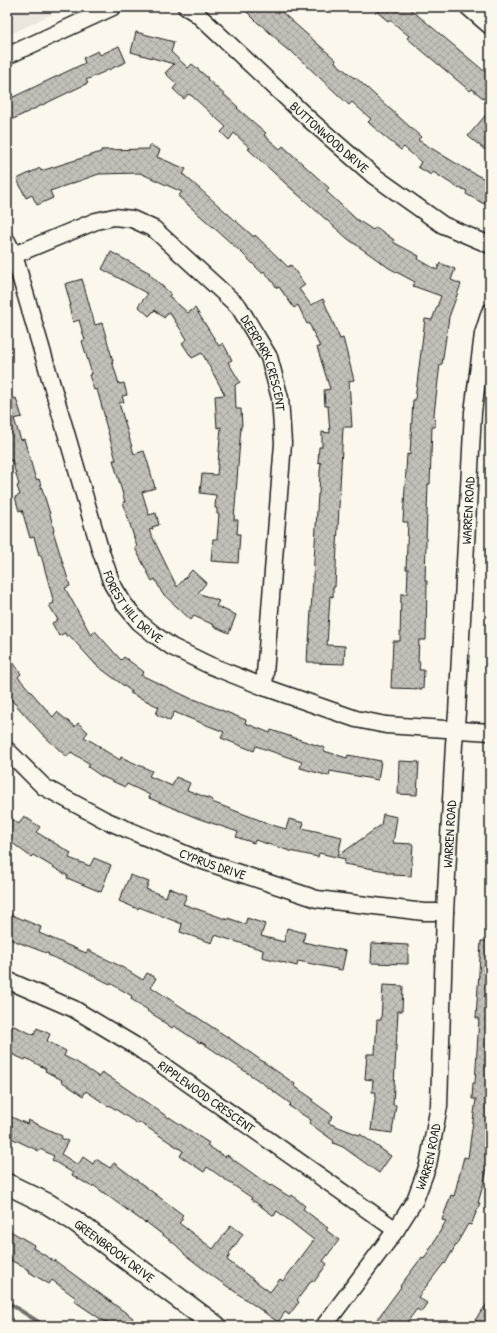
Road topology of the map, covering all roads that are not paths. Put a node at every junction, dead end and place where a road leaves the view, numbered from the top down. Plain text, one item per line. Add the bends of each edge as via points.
1 (114, 7) edge
2 (186, 7) edge
3 (468, 7) edge
4 (490, 26) edge
5 (7, 56) edge
6 (7, 241) edge
7 (490, 245) edge
8 (14, 255) junction
9 (490, 312) edge
10 (264, 687) junction
11 (455, 729) junction
12 (490, 732) edge
13 (7, 750) edge
14 (444, 912) junction
15 (7, 980) edge
16 (7, 1184) edge
17 (396, 1230) junction
18 (216, 1326) edge
19 (324, 1326) edge

1 - 5 street
2 - 7 street, BUTTONWOOD DRIVE via 196,13 374,176 443,225
3 - 4 street
6 - 8 street, FOREST HILL DRIVE
8 - 10 street, FOREST HILL DRIVE via 112,584 124,604 155,636 209,665
8 - 10 street, DEERPARK CRESCENT via 96,221 114,216 132,219 154,228 239,306 269,357 280,398 283,443
9 - 11 street, WARREN ROAD via 483,334 473,412
10 - 11 street, FOREST HILL DRIVE via 356,719 386,725
11 - 12 street, FOREST HILL DRIVE
11 - 14 street, WARREN ROAD
13 - 14 street, CYPRUS DRIVE via 44,787 105,820 197,859 317,900
14 - 17 street, WARREN ROAD via 439,1106 428,1165 414,1200
15 - 17 street, RIPPLEWOOD CRESCENT via 74,1009 134,1045
16 - 18 street, GREENBROOK DRIVE via 76,1221
17 - 19 street, WARREN ROAD

